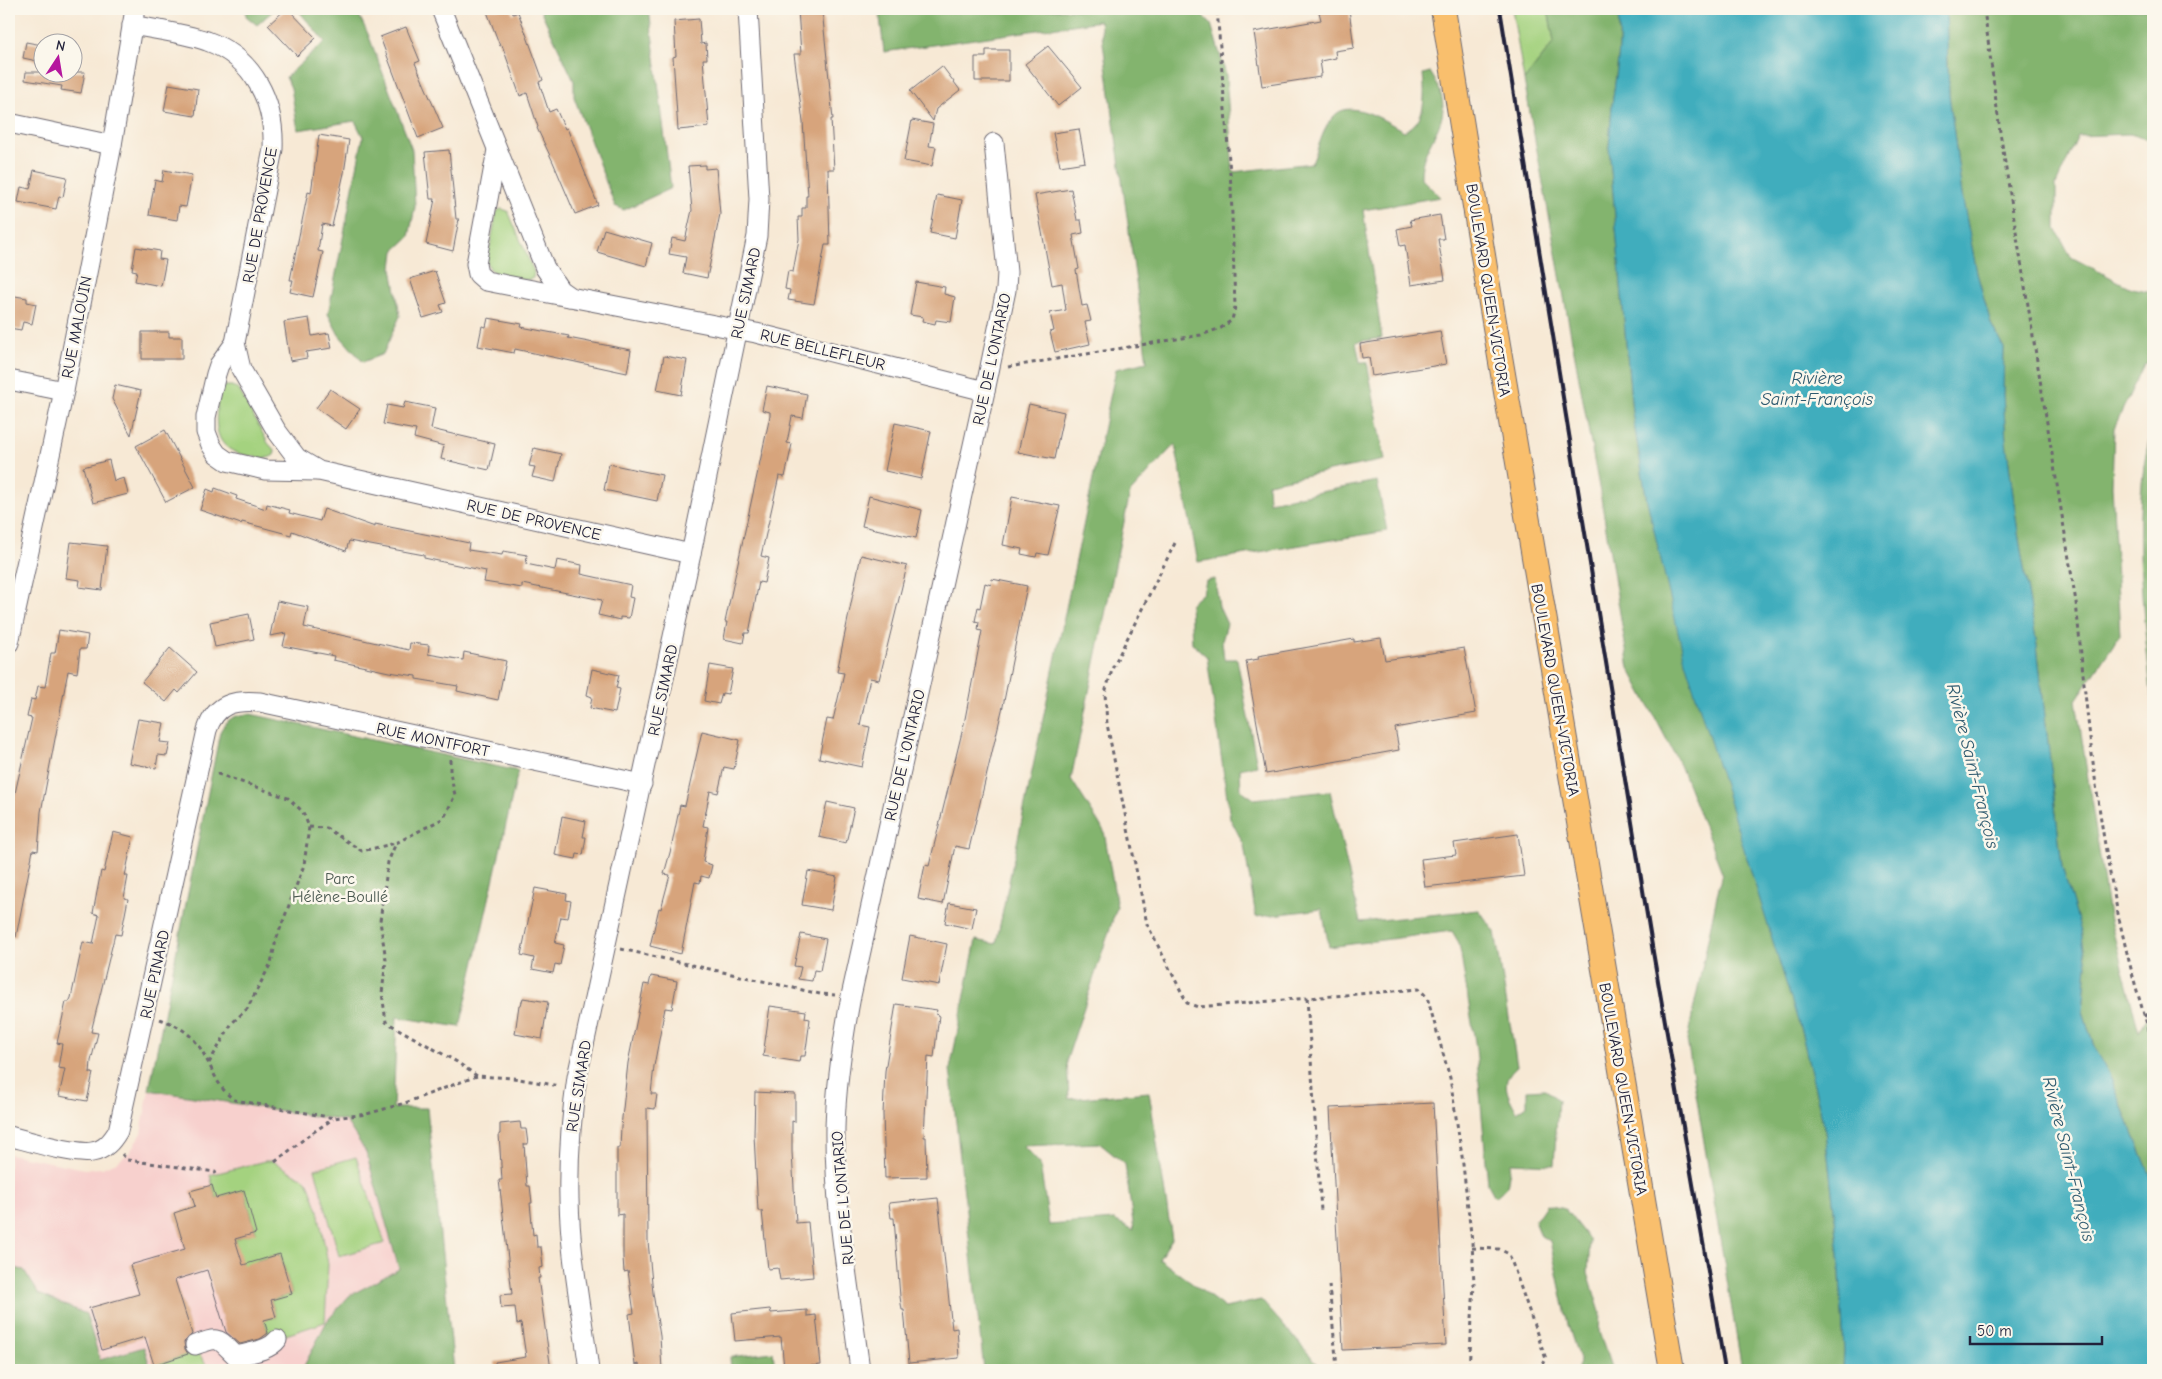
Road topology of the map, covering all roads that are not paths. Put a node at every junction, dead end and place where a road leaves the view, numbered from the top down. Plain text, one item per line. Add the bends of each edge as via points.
1 (441, 9) edge
2 (748, 9) edge
3 (1443, 9) edge
4 (133, 17) edge
5 (9, 122) edge
6 (994, 143) dead end
7 (112, 145) junction
8 (497, 150) junction
9 (570, 297) junction
10 (738, 329) junction
11 (235, 343) junction
12 (9, 380) edge
13 (64, 391) junction
14 (985, 391) junction
15 (319, 471) junction
16 (691, 554) junction
17 (9, 643) edge
18 (225, 706) joint
19 (642, 784) junction
20 (9, 1136) edge
21 (277, 1340) dead end
22 (196, 1345) dead end
23 (589, 1370) edge
24 (860, 1370) edge
25 (1672, 1370) edge

1 - 8 street
2 - 10 street, RUE SIMARD via 759,199 757,236
3 - 25 main road, BOULEVARD QUEEN-VICTORIA
4 - 7 street, RUE MALOUIN
4 - 11 street, RUE DE PROVENCE via 225,50 254,76 270,109 273,149
5 - 7 street
6 - 14 street, RUE DE L'ONTARIO via 1007,272
7 - 13 street, RUE MALOUIN
8 - 9 street via 545,268 560,290
8 - 9 street, RUE BELLEFLEUR via 476,264 478,274 486,281
9 - 10 street, RUE BELLEFLEUR
10 - 14 street, RUE BELLEFLEUR
10 - 16 street, RUE SIMARD
11 - 15 street, RUE DE PROVENCE via 241,368 276,430 296,458
11 - 15 street, RUE DE PROVENCE via 216,374 206,418 206,432 211,445 226,461 265,470
12 - 13 street
13 - 17 street, RUE MALOUIN
14 - 24 street, RUE DE L'ONTARIO via 851,996 839,1077 836,1155
15 - 16 street, RUE DE PROVENCE
16 - 19 street, RUE SIMARD
18 - 19 street, RUE MONTFORT via 241,701 260,702
18 - 20 street, RUE PINARD via 210,719 118,1131 111,1142 93,1152
19 - 23 street, RUE SIMARD via 575,1089 569,1138 569,1200
21 - 22 street via 266,1348 236,1356 218,1339

